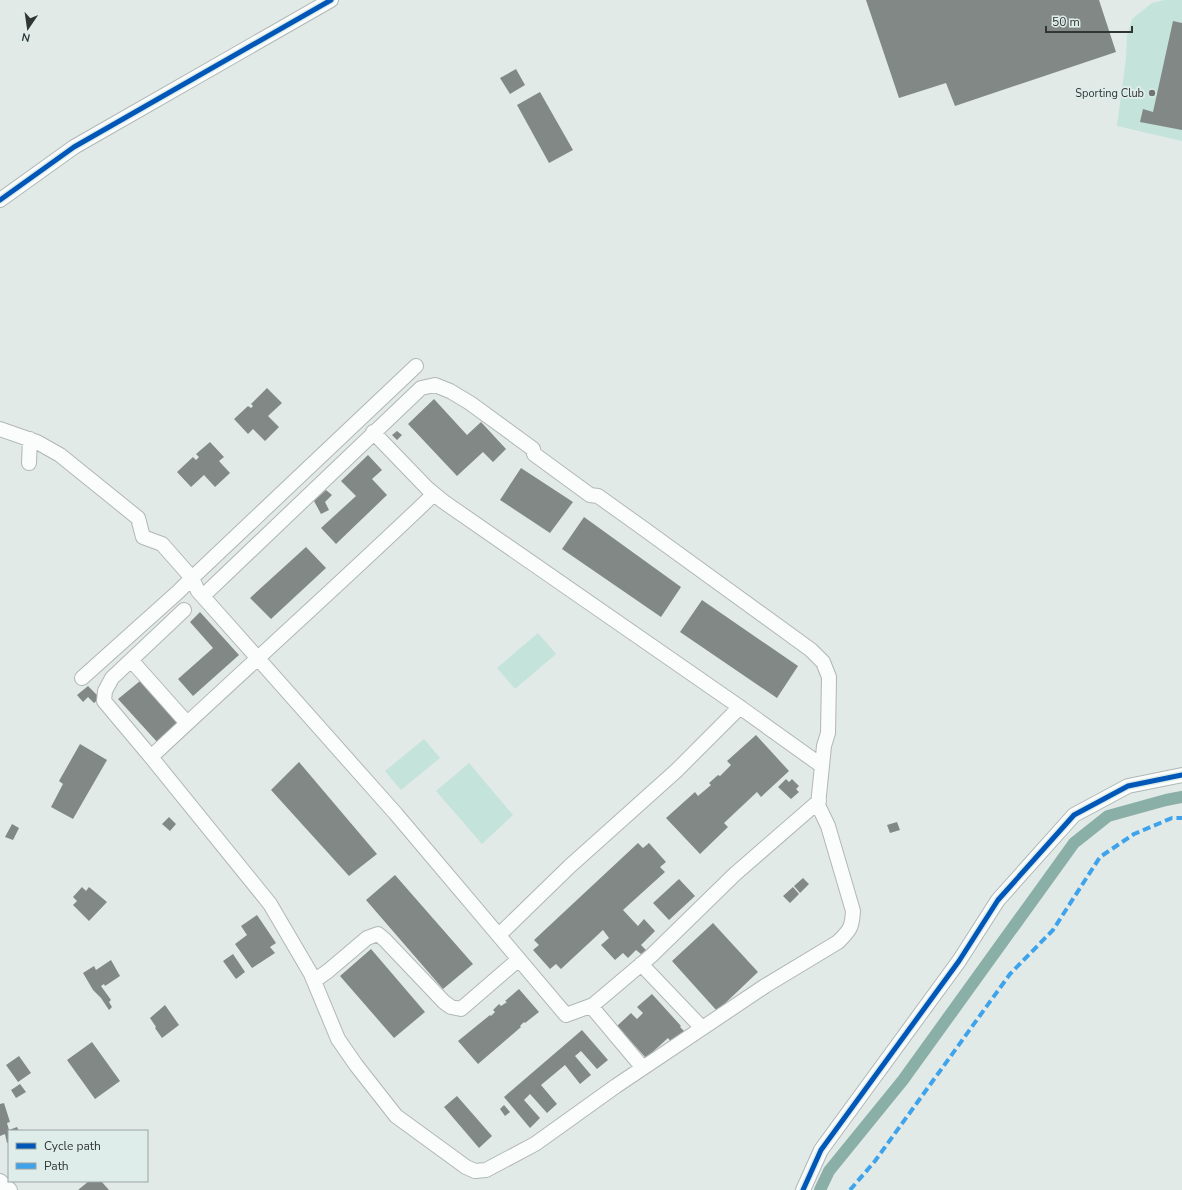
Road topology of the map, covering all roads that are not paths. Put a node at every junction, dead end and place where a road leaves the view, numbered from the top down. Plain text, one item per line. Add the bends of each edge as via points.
1 (331, 0) edge
2 (0, 200) edge
3 (416, 366) dead end
4 (0, 429) edge
5 (373, 432) junction
6 (30, 439) junction
7 (29, 463) dead end
8 (434, 494) junction
9 (192, 578) junction
10 (203, 596) junction
11 (184, 610) dead end
12 (258, 658) junction
13 (131, 660) junction
14 (82, 678) dead end
15 (740, 707) junction
16 (187, 723) junction
17 (151, 757) junction
18 (822, 766) junction
19 (1182, 775) edge
20 (818, 801) junction
21 (499, 935) junction
22 (519, 959) junction
23 (641, 964) junction
24 (314, 981) junction
25 (590, 1006) junction
26 (702, 1028) junction
27 (643, 1068) junction
28 (0, 1181) edge
29 (10, 1190) edge
30 (803, 1190) edge

1 - 2 street via 74,147
3 - 9 street
4 - 6 street
5 - 8 street
5 - 10 street
5 - 18 street via 421,388 435,385 450,391 532,449 534,454 590,495 598,496 811,650 823,662 829,677 828,733
6 - 7 street
6 - 9 street via 60,455 138,518 143,537 162,544
8 - 12 street
8 - 15 street
9 - 10 street
9 - 14 street
10 - 12 street
11 - 13 street
12 - 16 street
12 - 21 street
13 - 16 street
13 - 17 street via 112,678 105,691 104,701
15 - 18 street
15 - 21 street via 676,771 570,866
16 - 17 street
17 - 24 street via 270,904
18 - 20 street
19 - 30 street via 1128,786 1074,815 998,900 959,961 821,1150
20 - 23 street via 735,874
20 - 26 street via 853,911 852,925 848,933 838,942
21 - 22 street
22 - 24 street via 461,1008 451,1007 444,1002 378,934 367,938
22 - 25 street via 566,1015
23 - 25 street
23 - 26 street
24 - 27 street via 338,1039 396,1116 475,1171 486,1170 535,1144
25 - 27 street
26 - 27 street
28 - 29 street

